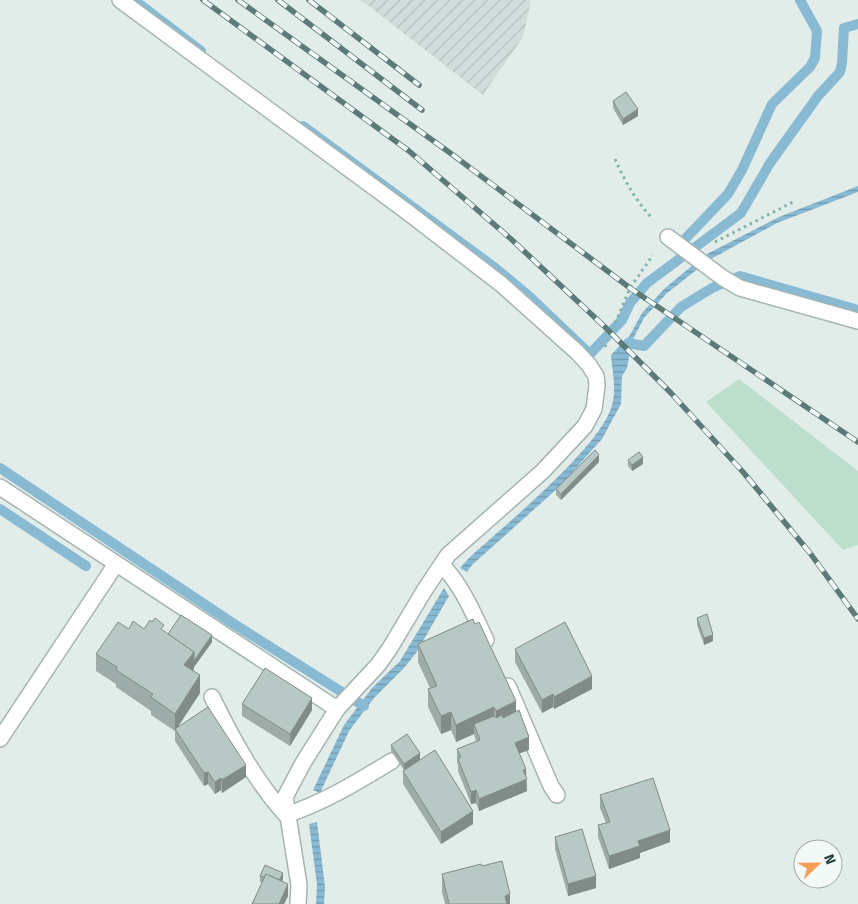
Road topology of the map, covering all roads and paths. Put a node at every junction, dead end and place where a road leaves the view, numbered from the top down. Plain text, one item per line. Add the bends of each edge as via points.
1 (120, 0) edge
2 (615, 159) dead end
3 (793, 202) dead end
4 (668, 237) junction
5 (695, 256) junction
6 (858, 321) edge
7 (594, 372) junction
8 (0, 487) edge
9 (116, 564) junction
10 (442, 565) junction
11 (490, 649) edge
12 (502, 674) edge
13 (212, 697) dead end
14 (337, 709) junction
15 (0, 739) edge
16 (392, 761) dead end
17 (557, 795) dead end
18 (286, 815) junction
19 (298, 904) edge

1 - 7 street via 501,284 577,352
2 - 4 path via 638,204
3 - 5 path via 716,241
4 - 5 street
4 - 7 path via 630,288
5 - 6 street via 740,288
7 - 10 street via 598,385 594,409 585,426 543,471 448,555
8 - 9 street
9 - 14 street
9 - 15 street
10 - 11 street via 462,591
10 - 14 street via 378,665
12 - 17 street
13 - 18 street via 235,741 272,800
14 - 18 street via 285,797
16 - 18 street via 327,800
18 - 19 street via 299,885

